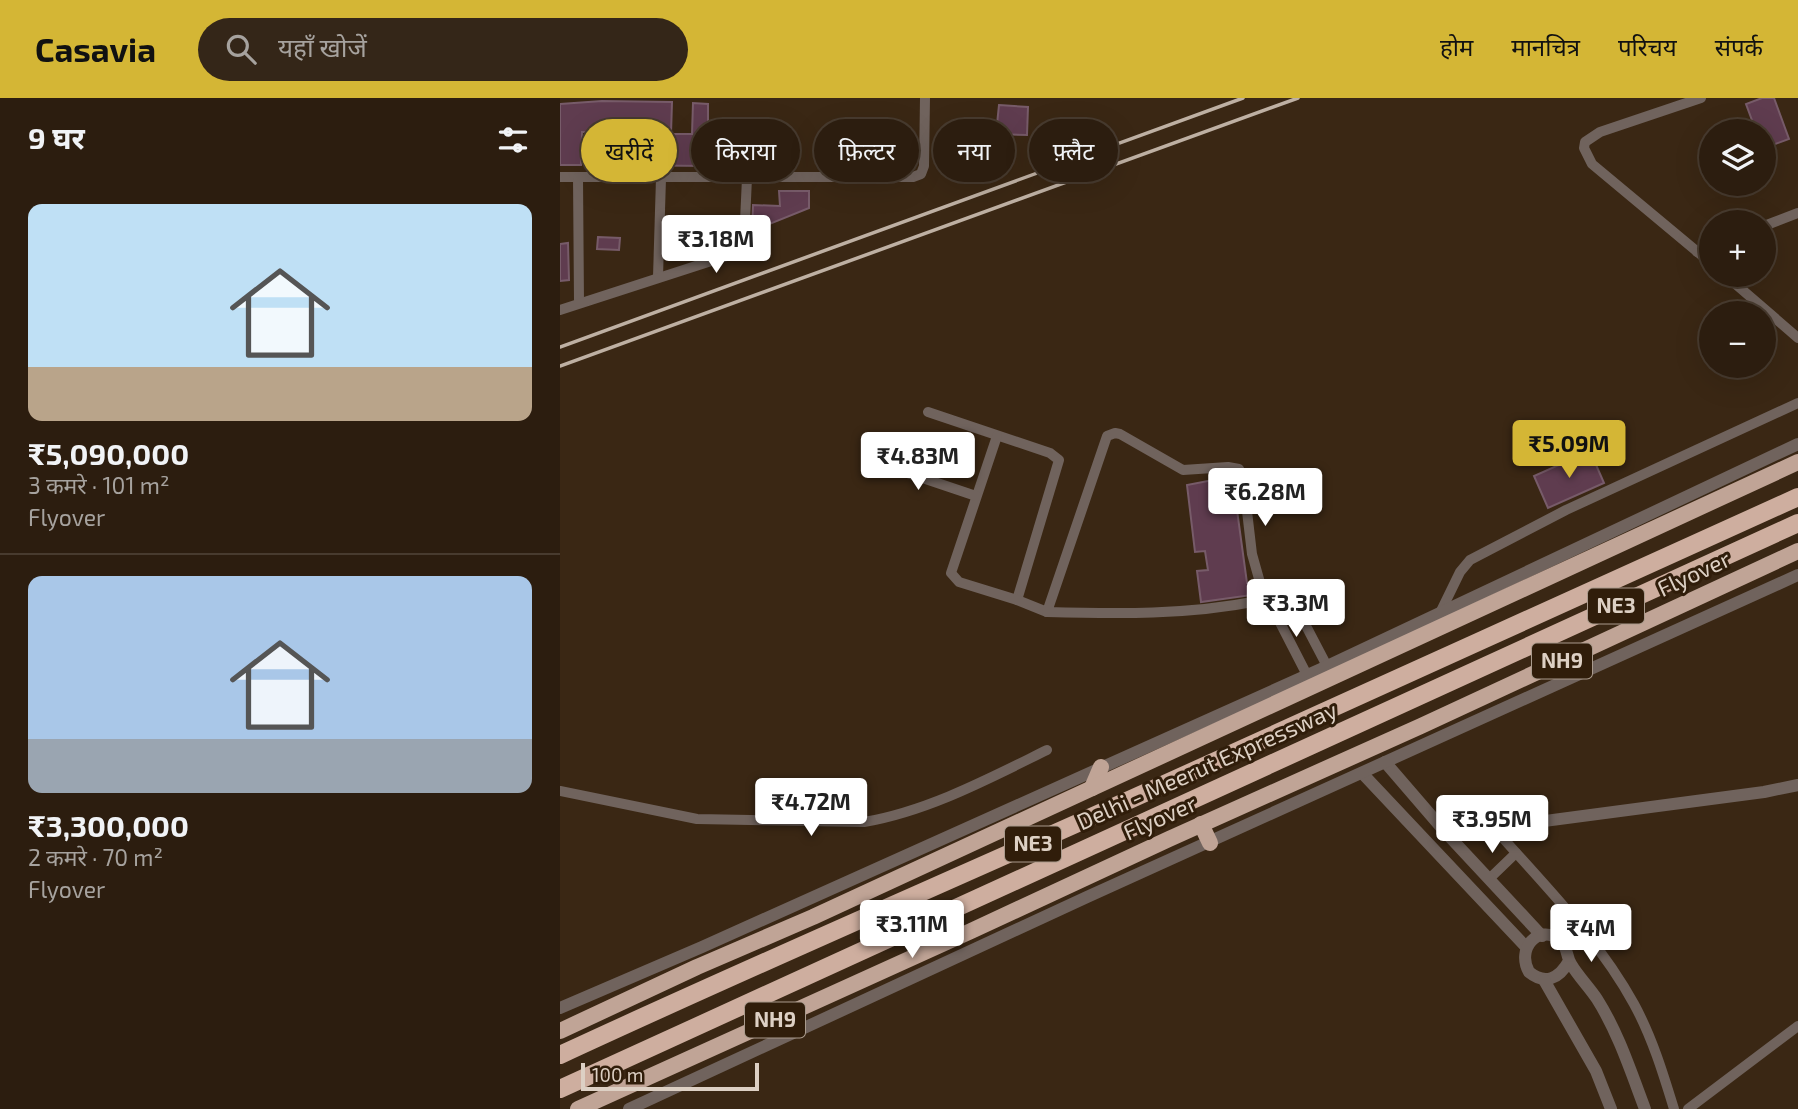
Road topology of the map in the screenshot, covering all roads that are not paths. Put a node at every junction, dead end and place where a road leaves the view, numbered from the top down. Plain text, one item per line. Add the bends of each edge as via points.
1 (925, 98) edge
2 (1701, 98) edge
3 (560, 177) edge
4 (578, 178) joint
5 (800, 178) edge
6 (661, 182) edge
7 (747, 182) edge
8 (1798, 214) edge
9 (1776, 222) edge
10 (1697, 252) edge
11 (658, 277) junction
12 (1739, 287) edge
13 (579, 302) junction
14 (560, 310) edge
15 (1798, 338) edge
16 (1798, 403) edge
17 (928, 412) dead end
18 (997, 436) junction
19 (1798, 444) edge
20 (869, 460) dead end
21 (1798, 462) edge
22 (976, 496) junction
23 (1798, 497) edge
24 (1798, 523) edge
25 (1798, 551) edge
26 (1798, 575) edge
27 (1261, 586) junction
28 (1278, 594) junction
29 (1017, 600) junction
30 (1258, 601) junction
31 (1271, 605) junction
32 (1441, 611) junction
33 (1047, 612) junction
34 (1327, 666) junction
35 (1307, 675) junction
36 (1273, 698) junction
37 (1046, 750) dead end
38 (1385, 762) junction
39 (1101, 767) junction
40 (1362, 773) junction
41 (1798, 785) edge
42 (1092, 788) junction
43 (560, 791) edge
44 (1201, 824) junction
45 (1494, 828) junction
46 (1447, 834) junction
47 (1210, 843) junction
48 (1516, 853) junction
49 (1489, 879) junction
50 (1542, 936) junction
51 (1526, 947) junction
52 (1569, 961) junction
53 (1544, 980) junction
54 (560, 1008) edge
55 (1798, 1026) edge
56 (560, 1031) edge
57 (560, 1055) edge
58 (560, 1089) edge
59 (578, 1109) edge
60 (629, 1109) edge
61 (1611, 1109) edge
62 (1645, 1109) edge
63 (1674, 1109) edge
64 (1688, 1109) edge

1 - 5 street via 921,174
2 - 10 street via 1600,132 1585,142 1584,148 1592,164
3 - 4 street
4 - 13 street
6 - 11 street
7 - 11 street via 741,250
8 - 9 street
11 - 13 street
12 - 15 street
13 - 14 street
16 - 32 street via 1566,510 1470,560
17 - 18 street
18 - 22 street
18 - 29 street via 1059,460
19 - 32 street
20 - 22 street
21 - 36 highway via 1500,600
22 - 29 street via 951,573 959,582
23 - 57 highway, Delhi - Meerut Expressway / NE3
24 - 58 highway, Delhi - Meerut Expressway / NE3
25 - 44 highway, Flyover / NH9
26 - 38 street
27 - 28 street via 1273,586
27 - 30 street via 1256,593
27 - 33 street via 1239,470 1179,468 1115,433 1107,436
28 - 31 street
28 - 34 street via 1293,601
29 - 33 street
30 - 31 street
30 - 33 street via 1136,615
31 - 35 street
32 - 34 street
34 - 35 street
35 - 36 street
36 - 39 street
36 - 42 highway
37 - 43 street via 968,789 864,822 697,819
38 - 40 street
38 - 46 street
39 - 42 highway
39 - 54 street
40 - 47 street
40 - 51 street
41 - 45 street
42 - 56 highway
44 - 47 highway
44 - 59 highway, Flyover / NH9
45 - 46 street
45 - 48 street
46 - 49 street
47 - 60 street
48 - 49 street
48 - 63 street via 1607,959 1657,1055
49 - 50 street
50 - 51 street
50 - 52 street via 1562,942
51 - 53 street via 1523,956 1528,972
52 - 53 street via 1563,972
52 - 62 street via 1598,1001
53 - 61 street via 1596,1070
55 - 64 street

